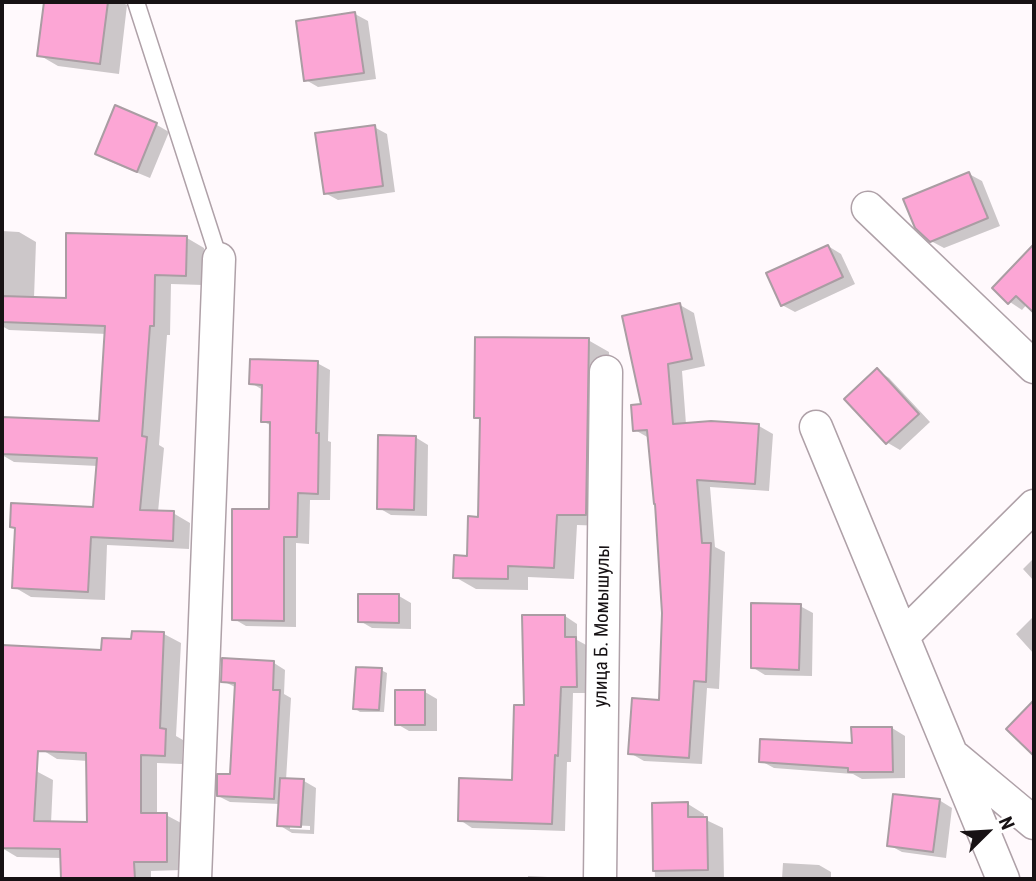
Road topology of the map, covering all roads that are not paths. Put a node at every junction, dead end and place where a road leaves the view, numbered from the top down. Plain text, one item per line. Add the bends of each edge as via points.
1 (136, 2) edge
2 (869, 208) dead end
3 (219, 259) joint
4 (1034, 367) edge
5 (606, 372) dead end
6 (816, 427) dead end
7 (1034, 506) edge
8 (903, 636) junction
9 (952, 755) junction
10 (1034, 823) edge
11 (195, 879) edge
12 (600, 879) edge
13 (1003, 879) edge

1 - 3 lane
2 - 4 street
3 - 11 street
5 - 12 street, улица Б. Момышулы
6 - 8 street
7 - 8 street
8 - 9 street
9 - 10 street
9 - 13 street

